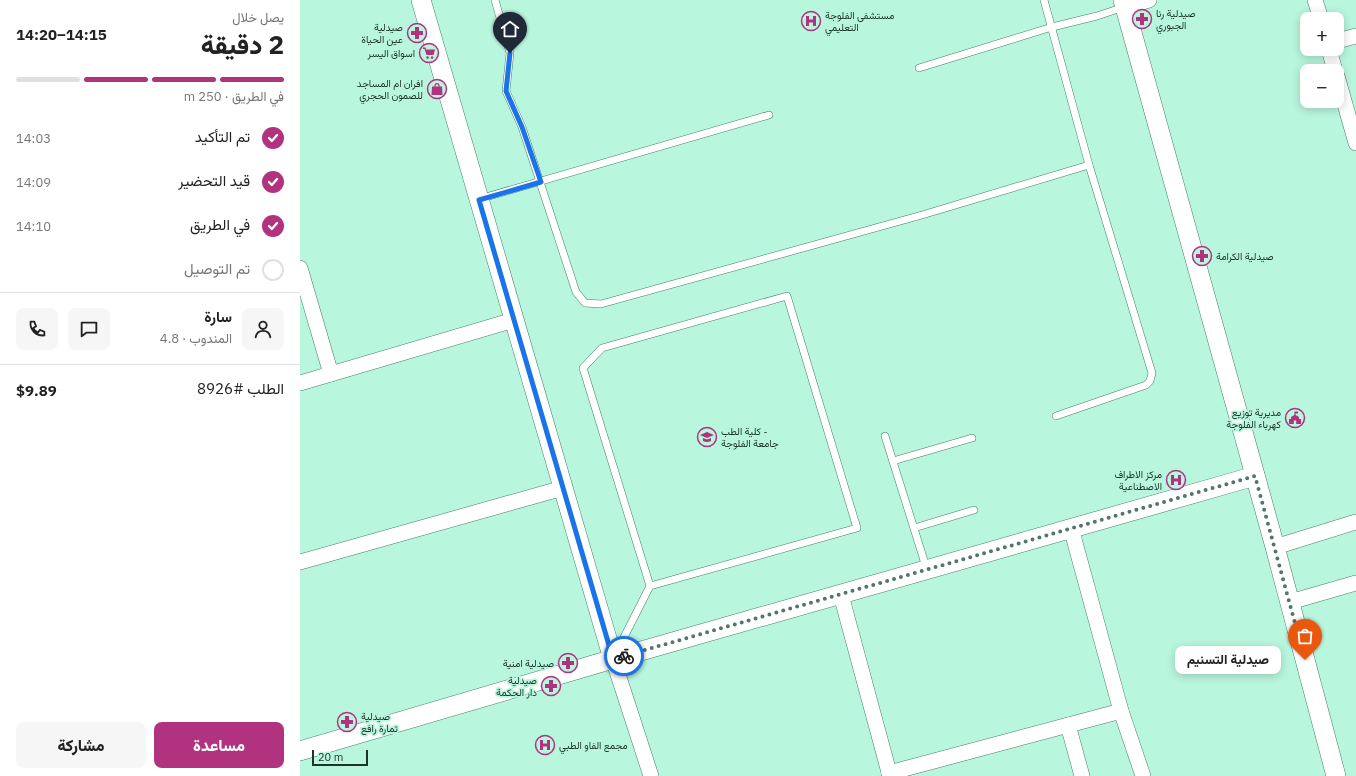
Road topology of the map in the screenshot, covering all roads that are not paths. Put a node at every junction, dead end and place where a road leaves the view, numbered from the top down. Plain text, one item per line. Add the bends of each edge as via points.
1 (421, 0) edge
2 (495, 0) edge
3 (1044, 0) edge
4 (1148, 0) edge
5 (1315, 0) edge
6 (1124, 3) edge
7 (1319, 12) edge
8 (1052, 27) junction
9 (1356, 36) edge
10 (1344, 39) edge
11 (919, 68) dead end
12 (1344, 101) edge
13 (769, 115) dead end
14 (1356, 143) edge
15 (1089, 165) junction
16 (541, 182) junction
17 (479, 200) junction
18 (300, 268) edge
19 (514, 320) junction
20 (331, 374) junction
21 (300, 383) edge
22 (1056, 416) dead end
23 (885, 436) dead end
24 (972, 438) dead end
25 (893, 461) junction
26 (1255, 476) junction
27 (563, 488) junction
28 (974, 510) dead end
29 (1356, 522) edge
30 (914, 528) junction
31 (1071, 528) junction
32 (1275, 547) junction
33 (300, 562) edge
34 (927, 570) junction
35 (1356, 583) edge
36 (650, 586) junction
37 (841, 595) junction
38 (1290, 602) junction
39 (613, 659) junction
40 (1121, 711) junction
41 (1068, 725) junction
42 (300, 751) edge
43 (889, 775) edge
44 (652, 776) edge
45 (1082, 776) edge
46 (1143, 776) edge
47 (1336, 776) edge

1 - 17 street
2 - 16 lane via 510,53 506,91 522,127
3 - 8 lane
4 - 6 street
5 - 7 street
6 - 8 lane via 1097,16
6 - 26 street
8 - 11 lane
8 - 15 lane
9 - 10 street
12 - 14 street
13 - 16 lane
15 - 16 lane via 922,215 601,304 585,303 576,292
15 - 22 lane via 1152,377 1146,385
16 - 17 lane
17 - 19 street
18 - 20 street
19 - 20 street
19 - 27 street
20 - 21 street
23 - 25 lane
24 - 25 lane
25 - 30 lane
26 - 31 street
26 - 32 street
27 - 33 street
27 - 39 street
28 - 30 lane
29 - 32 street
30 - 34 lane
31 - 34 street
31 - 40 street
32 - 38 street
34 - 37 street
35 - 38 street
36 - 36 lane via 857,528 787,296 602,348 583,368
36 - 39 lane
37 - 39 street
37 - 43 street
38 - 47 street
39 - 42 street
39 - 44 street
40 - 41 street
40 - 46 street
41 - 43 street
41 - 45 street

